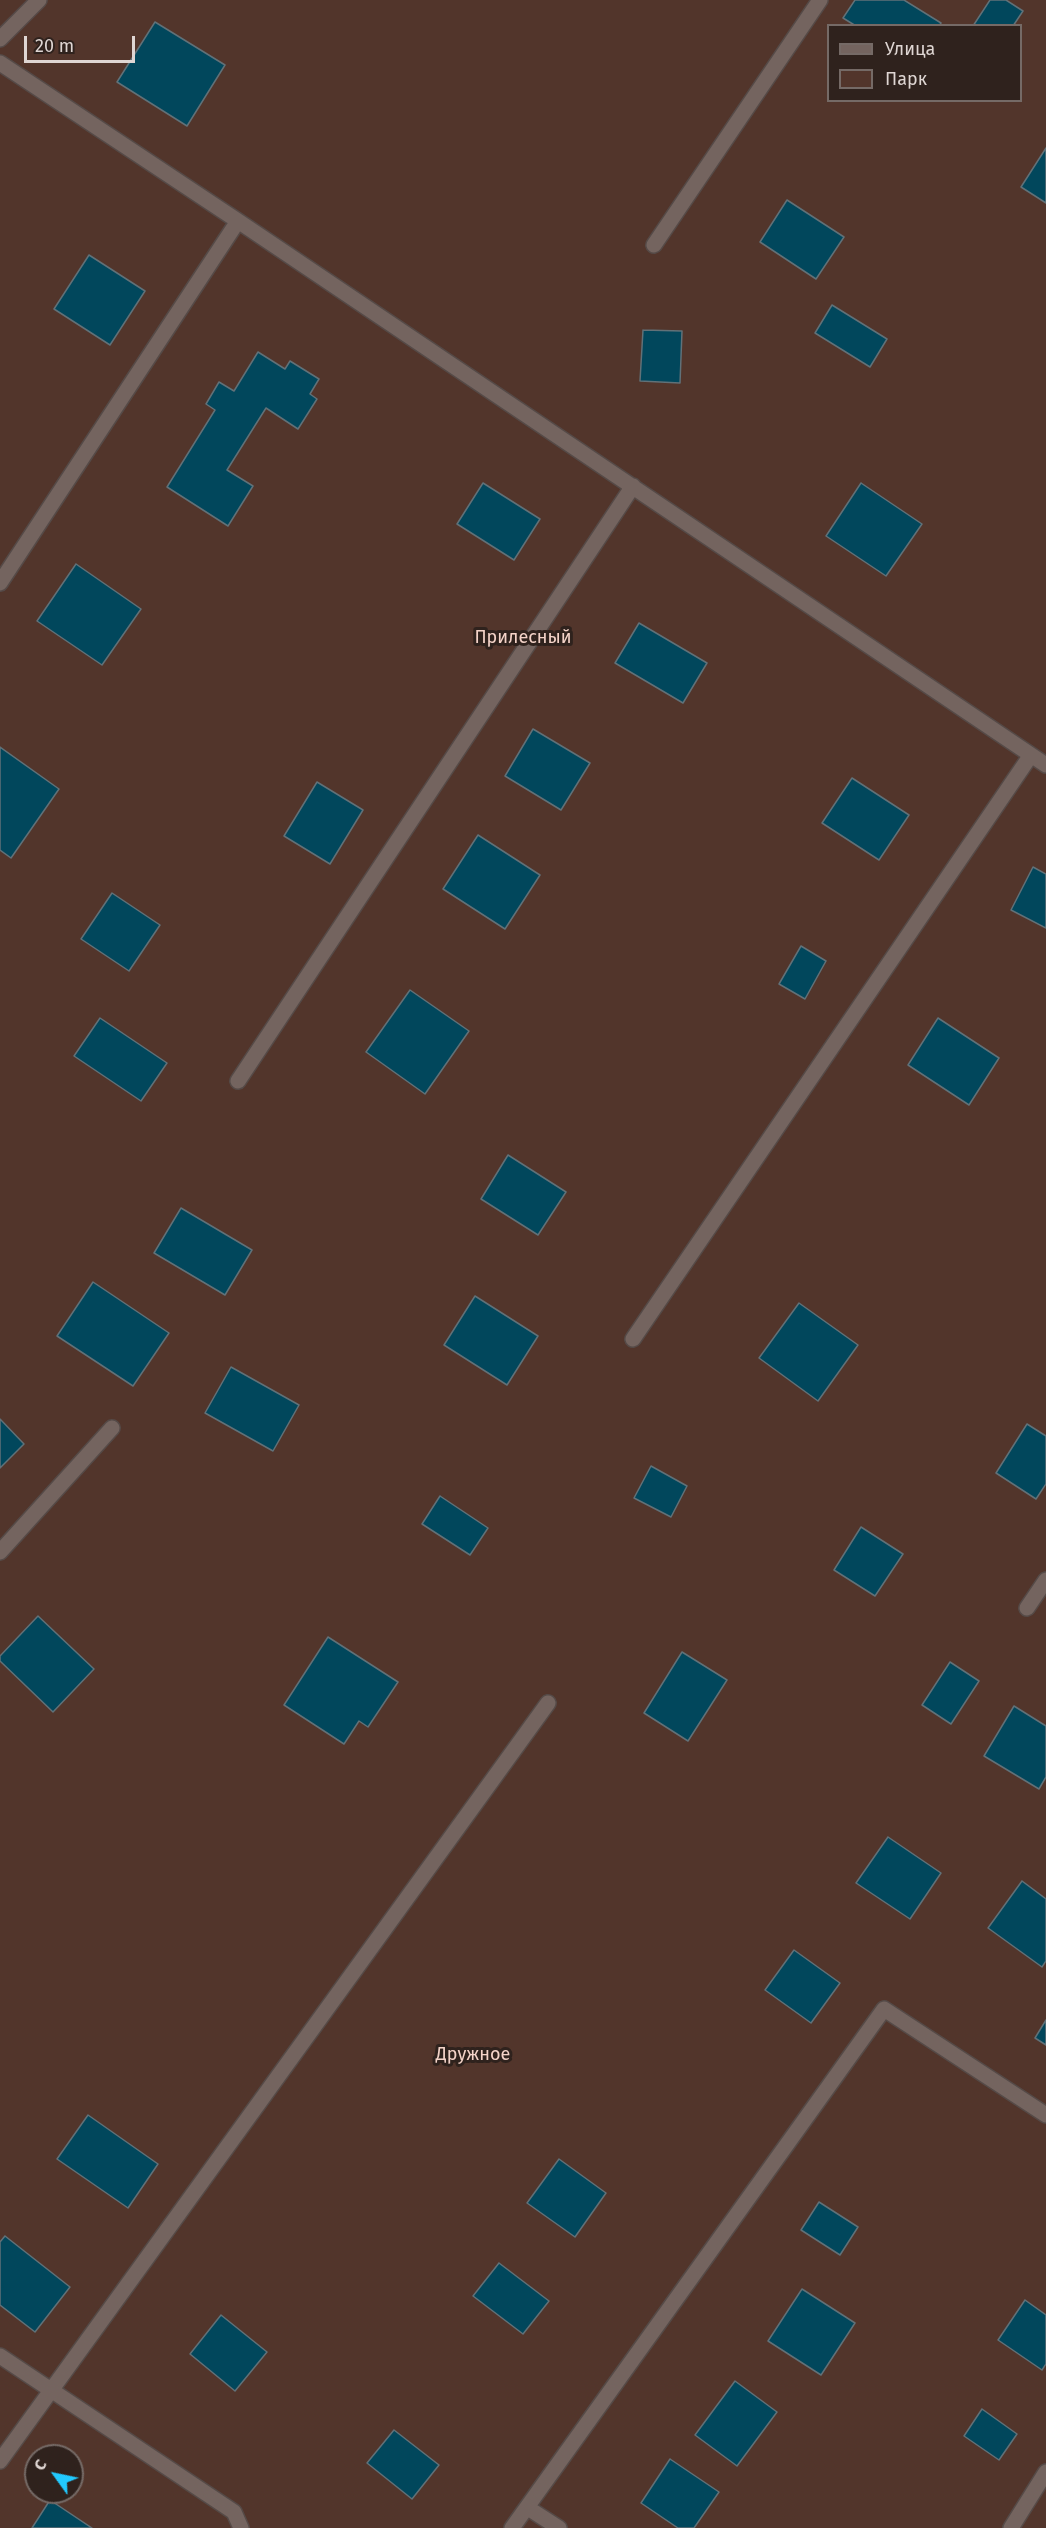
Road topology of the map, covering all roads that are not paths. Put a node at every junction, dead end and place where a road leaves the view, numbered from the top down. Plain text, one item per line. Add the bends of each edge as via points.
1 (39, 0) edge
2 (820, 0) edge
3 (0, 39) edge
4 (0, 63) edge
5 (238, 221) junction
6 (654, 245) dead end
7 (633, 486) junction
8 (0, 583) edge
9 (1031, 755) junction
10 (1046, 765) edge
11 (238, 1081) dead end
12 (633, 1339) dead end
13 (112, 1428) dead end
14 (0, 1552) edge
15 (1046, 1580) edge
16 (1027, 1608) dead end
17 (548, 1703) dead end
18 (1046, 2115) edge
19 (0, 2356) edge
20 (51, 2390) junction
21 (0, 2461) edge
22 (1046, 2472) edge
23 (528, 2508) junction
24 (241, 2528) edge
25 (512, 2528) edge
26 (559, 2528) edge
27 (1011, 2528) edge

1 - 3 street
2 - 6 street
4 - 5 street
5 - 7 street
5 - 8 street
7 - 9 street
7 - 11 street
9 - 10 street
9 - 12 street
13 - 14 street
15 - 16 street
17 - 20 street
18 - 23 street via 884,2009
19 - 20 street
20 - 21 street
20 - 24 street via 234,2512
22 - 27 street
23 - 25 street
23 - 26 street

